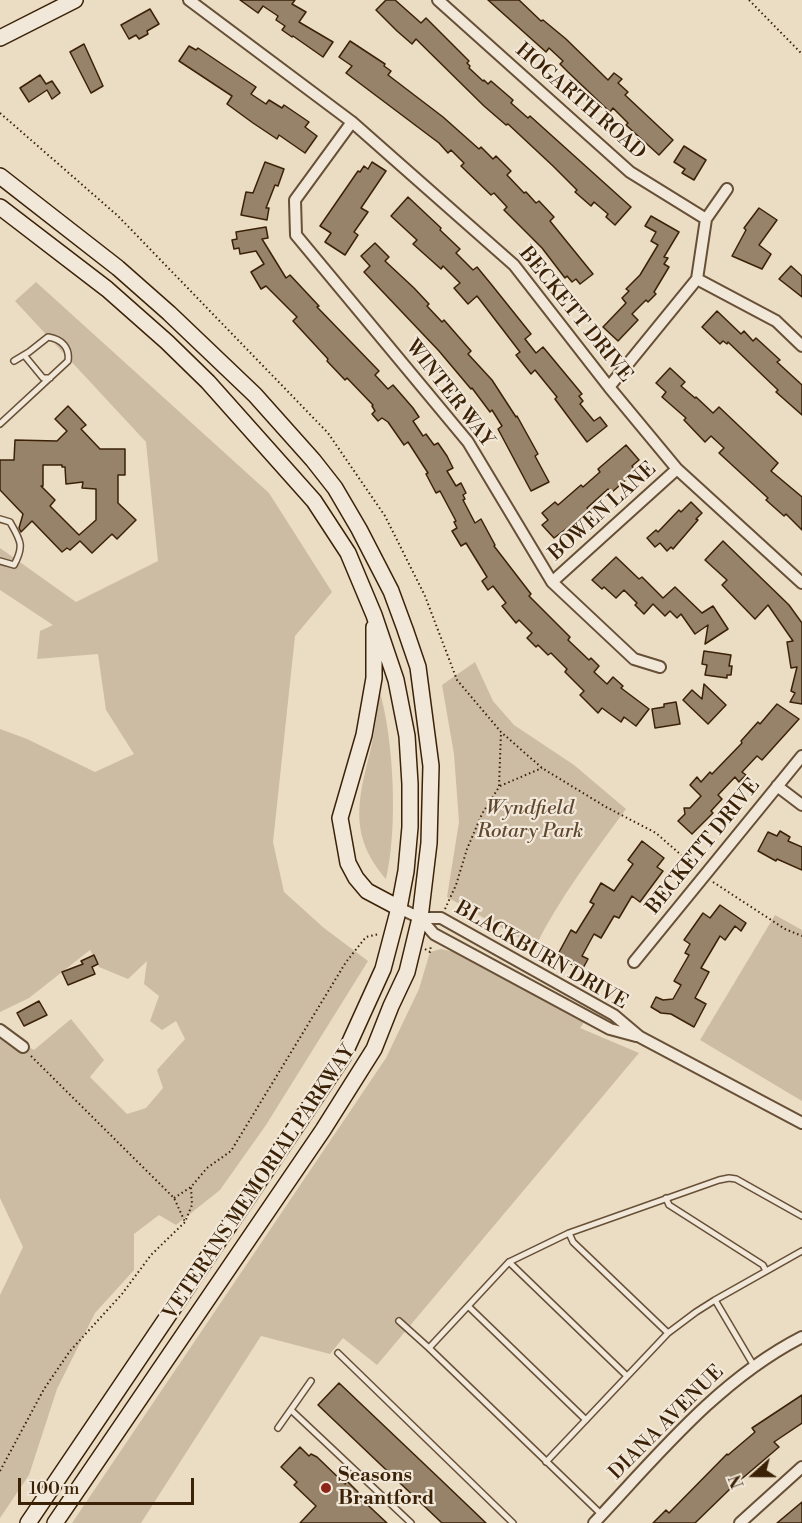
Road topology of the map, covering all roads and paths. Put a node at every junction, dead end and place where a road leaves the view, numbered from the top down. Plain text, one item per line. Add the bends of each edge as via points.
1 (75, 0) edge
2 (189, 0) edge
3 (438, 0) edge
4 (748, 0) edge
5 (0, 38) edge
6 (802, 54) edge
7 (352, 122) junction
8 (0, 176) edge
9 (727, 189) dead end
10 (0, 207) edge
11 (706, 219) junction
12 (697, 279) junction
13 (802, 346) edge
14 (24, 355) junction
15 (15, 361) dead end
16 (50, 378) junction
17 (609, 387) junction
18 (0, 424) edge
19 (678, 469) junction
20 (0, 519) edge
21 (0, 561) edge
22 (552, 582) junction
23 (802, 583) edge
24 (374, 615) junction
25 (660, 667) dead end
26 (802, 756) edge
27 (542, 768) junction
28 (777, 786) junction
29 (499, 787) junction
30 (802, 805) edge
31 (704, 876) junction
32 (399, 908) junction
33 (420, 918) junction
34 (441, 918) junction
35 (392, 932) junction
36 (434, 934) junction
37 (802, 936) edge
38 (414, 944) junction
39 (634, 962) dead end
40 (0, 1030) edge
41 (640, 1037) junction
42 (23, 1047) joint
43 (802, 1123) edge
44 (191, 1187) junction
45 (174, 1198) junction
46 (666, 1198) junction
47 (802, 1216) edge
48 (185, 1222) junction
49 (569, 1233) junction
50 (802, 1251) edge
51 (509, 1262) junction
52 (766, 1271) junction
53 (715, 1300) junction
54 (468, 1306) junction
55 (399, 1321) dead end
56 (668, 1333) junction
57 (802, 1337) edge
58 (429, 1348) junction
59 (338, 1353) dead end
60 (754, 1366) junction
61 (627, 1376) junction
62 (311, 1381) dead end
63 (291, 1410) junction
64 (586, 1420) junction
65 (278, 1428) dead end
66 (546, 1462) junction
67 (802, 1467) edge
68 (0, 1472) edge
69 (598, 1519) edge
70 (28, 1523) edge
71 (55, 1523) edge
72 (411, 1523) edge
73 (513, 1523) edge
74 (740, 1523) edge

1 - 5 main road
2 - 7 street, BECKETT DRIVE
3 - 11 street, HOGARTH ROAD via 630,172
4 - 6 path
7 - 17 street, BECKETT DRIVE via 514,264
7 - 22 street, WINTER WAY via 294,200 296,235 468,442
8 - 33 main road, VETERANS MEMORIAL PARKWAY via 118,268 255,395 335,488 358,528 391,591 420,678 431,785
9 - 11 street
10 - 24 main road, VETERANS MEMORIAL PARKWAY via 107,289 208,382 314,501 348,553
11 - 12 street
12 - 13 street via 776,321
12 - 17 street
14 - 15 lane
14 - 16 lane via 44,378
14 - 16 lane via 48,337 65,345 68,362
16 - 18 lane
17 - 19 street, BECKETT DRIVE
19 - 22 street, BOWEN LANE
19 - 23 street, BECKETT DRIVE
20 - 21 lane via 10,522 21,541 21,553 14,565
22 - 25 street, WINTER WAY via 634,658
24 - 32 main road, VETERANS MEMORIAL PARKWAY via 396,680 407,736 410,827
24 - 32 main road via 374,678 364,735 340,818 348,863 356,878 368,891
26 - 28 street, BECKETT DRIVE
27 - 29 path
27 - 29 path via 501,732
27 - 31 path via 656,833
28 - 30 street
28 - 31 street, BECKETT DRIVE
29 - 34 path via 478,822
31 - 37 path via 760,914
31 - 39 street, BECKETT DRIVE
32 - 33 street, BLACKBURN DRIVE
32 - 35 main road, VETERANS MEMORIAL PARKWAY
33 - 34 street, BLACKBURN DRIVE
33 - 36 street, BLACKBURN DRIVE
33 - 38 main road, VETERANS MEMORIAL PARKWAY
34 - 41 street, BLACKBURN DRIVE via 614,1015
35 - 44 path via 366,937 346,962 231,1151 207,1168
35 - 70 main road, VETERANS MEMORIAL PARKWAY via 383,969 343,1057
36 - 38 path via 430,952
36 - 41 street, BLACKBURN DRIVE via 610,1029
38 - 71 main road, VETERANS MEMORIAL PARKWAY via 407,972 374,1049
40 - 42 street
41 - 43 street, BLACKBURN DRIVE
42 - 45 path
44 - 45 path
44 - 48 path via 192,1205
45 - 48 path
46 - 47 lane via 729,1178
46 - 49 lane
46 - 52 lane via 669,1205 763,1265
48 - 68 path via 151,1255 123,1294 70,1351 44,1389
49 - 51 lane
49 - 56 lane via 573,1242
50 - 52 lane
51 - 54 lane
51 - 61 lane
52 - 53 lane
53 - 56 lane
53 - 60 lane
54 - 58 lane
54 - 64 lane
55 - 58 lane
56 - 61 lane
57 - 60 street, DIANA AVENUE
58 - 66 lane
59 - 73 lane
60 - 69 street, DIANA AVENUE via 689,1422
61 - 64 lane
62 - 63 lane
63 - 65 lane
63 - 72 lane
64 - 66 lane
66 - 69 lane
67 - 74 street

